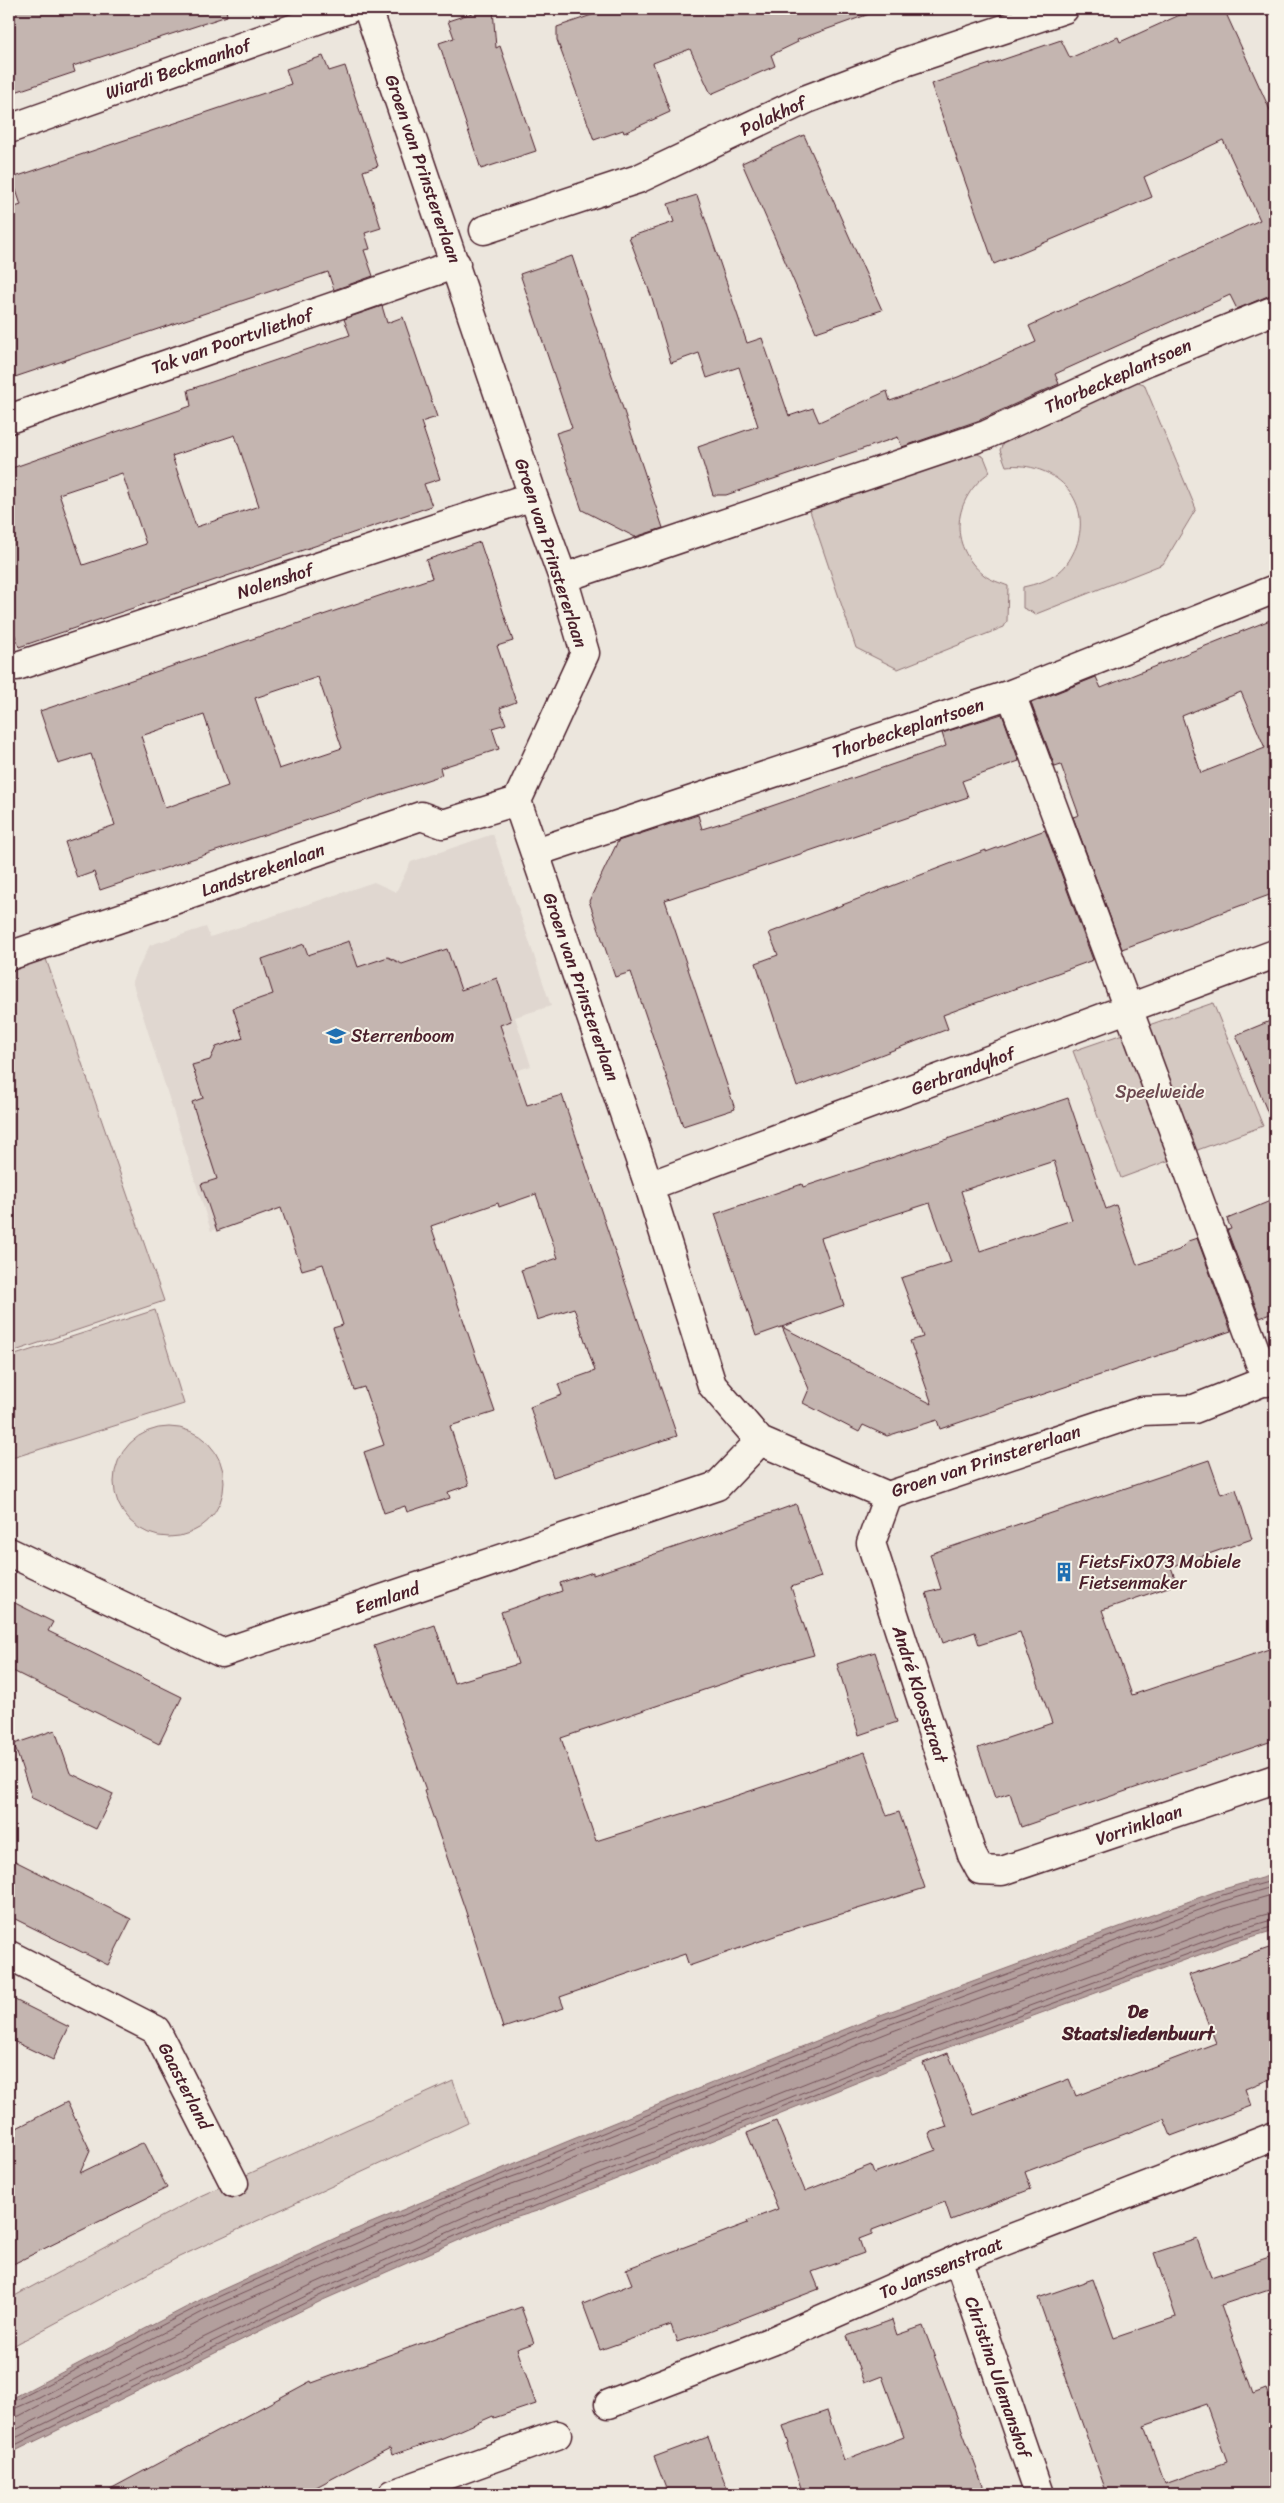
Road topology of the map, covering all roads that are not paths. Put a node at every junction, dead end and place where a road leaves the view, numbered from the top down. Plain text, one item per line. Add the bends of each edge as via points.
1 (348, 9) edge
2 (368, 9) edge
3 (1064, 9) edge
4 (9, 128) edge
5 (484, 230) dead end
6 (456, 264) junction
7 (1275, 310) edge
8 (9, 419) edge
9 (533, 496) junction
10 (563, 578) junction
11 (1275, 590) edge
12 (17, 666) dead end
13 (1011, 694) junction
14 (517, 801) junction
15 (536, 852) junction
16 (10, 954) edge
17 (1275, 954) edge
18 (1127, 1009) junction
19 (649, 1186) junction
20 (1271, 1380) edge
21 (760, 1440) junction
22 (888, 1496) junction
23 (9, 1552) edge
24 (1275, 1779) edge
25 (1002, 1871) joint
26 (9, 1955) edge
27 (1275, 2136) edge
28 (234, 2183) dead end
29 (958, 2259) junction
30 (609, 2404) dead end
31 (557, 2435) dead end
32 (393, 2494) edge
33 (1039, 2494) edge

1 - 4 street, Wiardi Beckmanhof
2 - 6 street, Groen van Prinstererlaan
3 - 5 street, Polakhof via 902,63 807,99 638,179
6 - 8 street, Tak van Poortvliethof
6 - 9 street, Groen van Prinstererlaan
7 - 10 street, Thorbeckeplantsoen via 1148,361 986,435
9 - 10 street, Groen van Prinstererlaan
9 - 12 street, Nolenshof
10 - 14 street, Groen van Prinstererlaan via 585,653
11 - 13 street, Thorbeckeplantsoen
13 - 15 street, Thorbeckeplantsoen
13 - 18 street
14 - 15 street, Groen van Prinstererlaan
14 - 16 street, Landstrekenlaan via 443,824 421,816
15 - 19 street, Groen van Prinstererlaan
17 - 18 street, Gerbrandyhof
18 - 19 street, Gerbrandyhof
18 - 20 street
19 - 21 street, Groen van Prinstererlaan via 712,1386
20 - 22 street, Groen van Prinstererlaan via 1194,1410 1142,1410
21 - 22 street, Groen van Prinstererlaan
21 - 23 street, Eemland via 717,1486 222,1654
22 - 25 street, André Kloosstraat via 871,1543 972,1855 980,1870
24 - 25 street, Vorrinklaan
26 - 28 street, Gaasterland via 156,2030
27 - 29 street, To Janssenstraat
29 - 30 street, To Janssenstraat via 772,2341
29 - 33 street, Christina Ulemanshof
31 - 32 street

